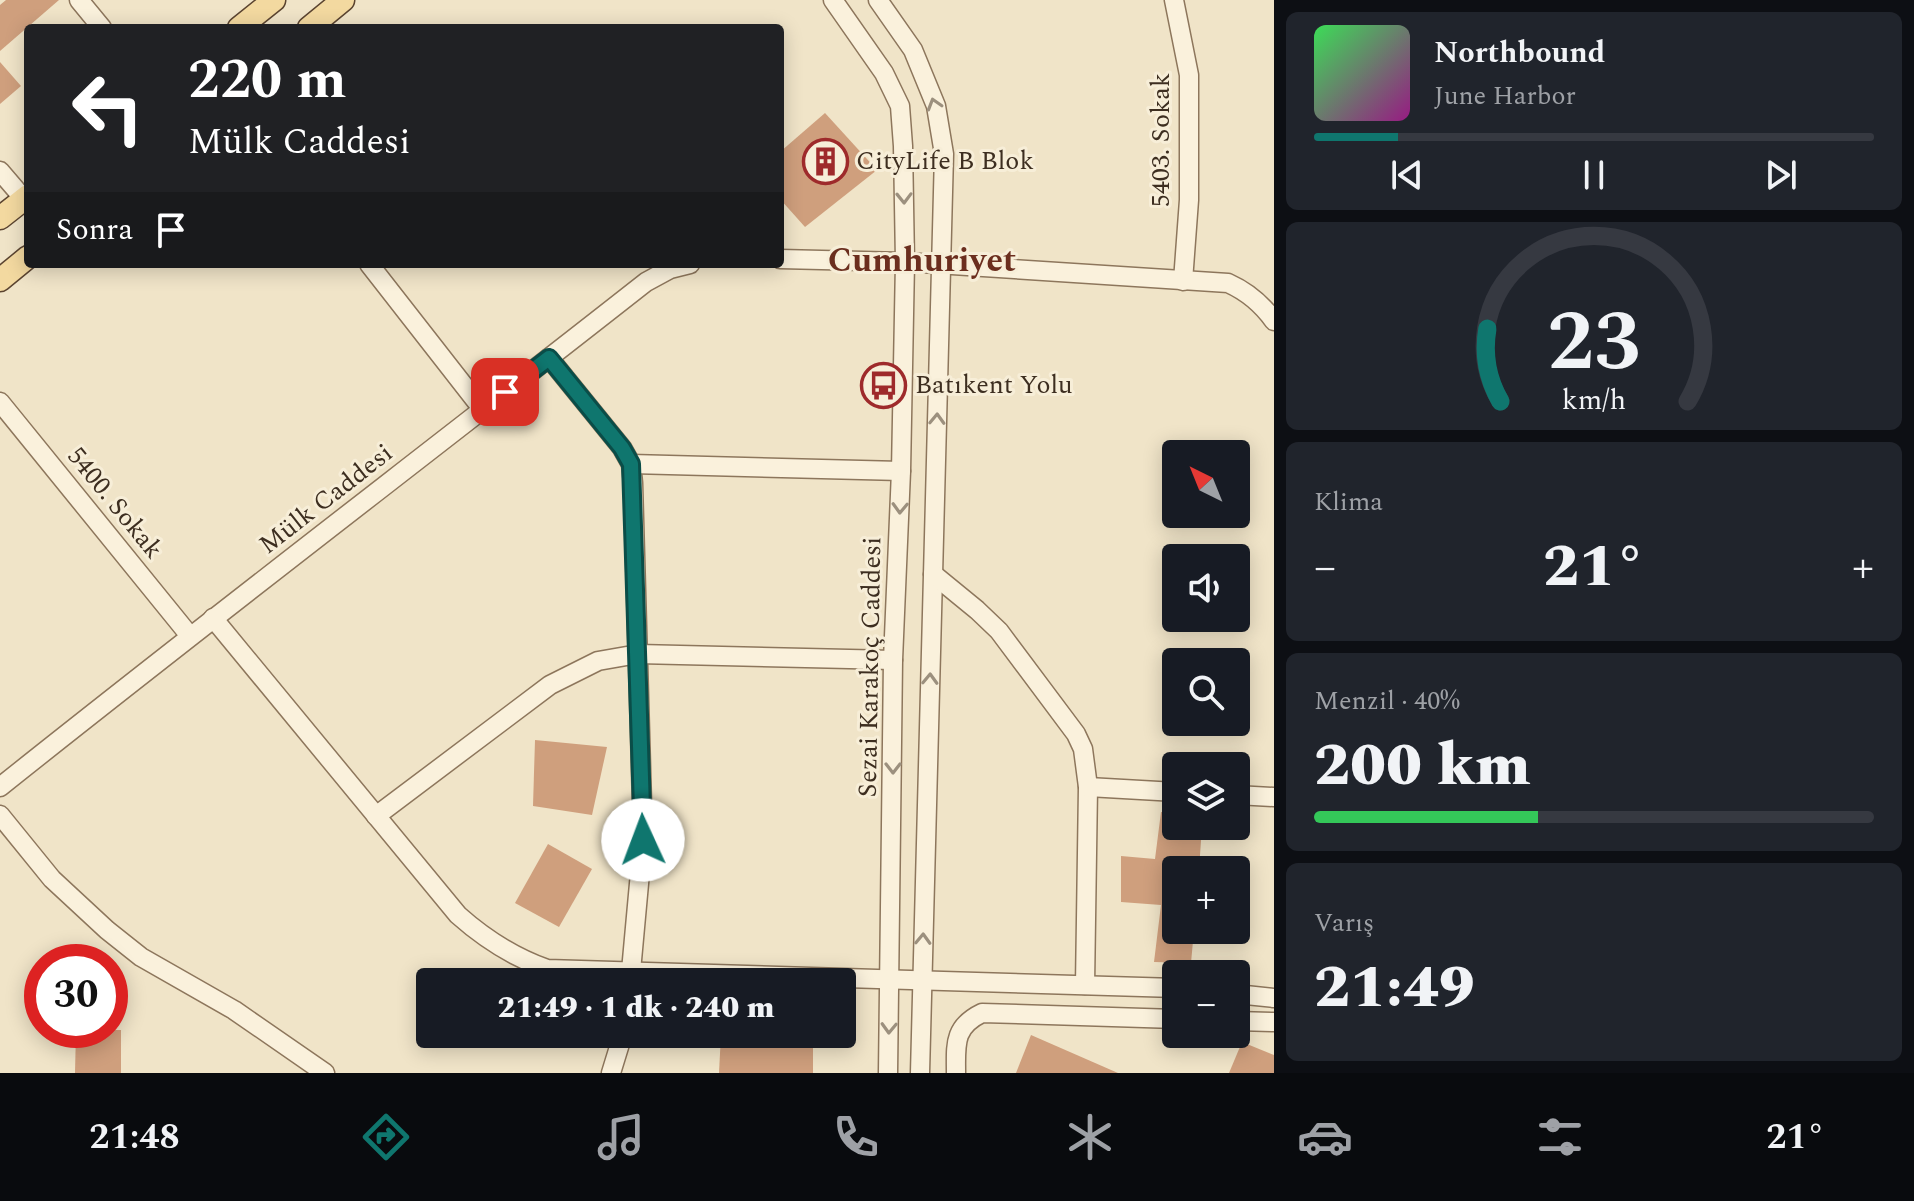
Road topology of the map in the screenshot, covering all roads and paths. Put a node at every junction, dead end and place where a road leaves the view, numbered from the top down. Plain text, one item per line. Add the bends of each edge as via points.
1 (79, 0) edge
2 (274, 0) edge
3 (343, 0) edge
4 (833, 0) edge
5 (878, 0) edge
6 (1174, 0) edge
7 (99, 24) edge
8 (244, 24) edge
9 (314, 24) edge
10 (0, 171) edge
11 (24, 195) edge
12 (24, 199) edge
13 (0, 218) edge
14 (784, 259) edge
15 (24, 260) edge
16 (905, 262) junction
17 (941, 264) junction
18 (372, 268) edge
19 (674, 268) edge
20 (0, 280) edge
21 (1183, 281) junction
22 (1274, 321) edge
23 (549, 358) junction
24 (0, 402) edge
25 (483, 410) junction
26 (631, 464) junction
27 (901, 471) junction
28 (933, 574) junction
29 (213, 618) junction
30 (190, 636) junction
31 (638, 654) junction
32 (893, 660) junction
33 (0, 787) edge
34 (1088, 787) junction
35 (1162, 791) edge
36 (1250, 796) edge
37 (1274, 797) edge
38 (0, 815) edge
39 (376, 816) junction
40 (545, 968) edge
41 (632, 968) edge
42 (856, 979) edge
43 (891, 979) junction
44 (922, 980) junction
45 (1085, 985) junction
46 (1162, 988) edge
47 (1250, 995) edge
48 (1274, 998) edge
49 (1162, 1019) edge
50 (1250, 1021) edge
51 (1274, 1022) edge
52 (619, 1048) edge
53 (325, 1073) edge
54 (611, 1073) edge
55 (888, 1073) edge
56 (920, 1073) edge
57 (956, 1073) edge

1 - 7 street
2 - 8 main road
3 - 9 main road
4 -> 16 street, Sezai Karakoç Caddesi via 884,73 900,106
17 -> 5 street via 944,154 936,106 913,50
6 - 21 street, 5403. Sokak via 1189,75
10 - 11 street
12 - 13 main road
14 - 16 street
15 - 20 main road
16 - 17 street
16 - 27 street, Sezai Karakoç Caddesi
17 - 21 street
28 -> 17 street
18 - 25 street
19 - 23 street, Mülk Caddesi via 646,282
21 - 22 street via 1228,283 1250,295
23 - 25 street, Mülk Caddesi
23 - 26 street
24 - 30 street, 5400. Sokak
25 - 29 street, Mülk Caddesi
26 - 27 street
26 - 31 street
27 -> 32 street, Sezai Karakoç Caddesi
28 - 34 street via 999,631 1076,734
44 -> 28 street
29 - 30 street, Mülk Caddesi
29 - 39 street
30 - 33 street, Mülk Caddesi
31 - 32 street
31 - 39 street via 598,661 550,685
31 - 41 street via 643,840
32 -> 43 street, Sezai Karakoç Caddesi
34 - 35 street
34 - 45 street
36 - 37 street
38 - 53 street via 52,879 141,957 234,1010
39 - 40 street via 458,915 504,950
42 - 43 street
43 - 44 street
43 -> 55 street, Sezai Karakoç Caddesi
44 - 45 street
44 - 56 street
45 - 46 street
47 - 48 street
49 - 57 street via 982,1013 956,1038
50 - 51 street
52 - 54 street

